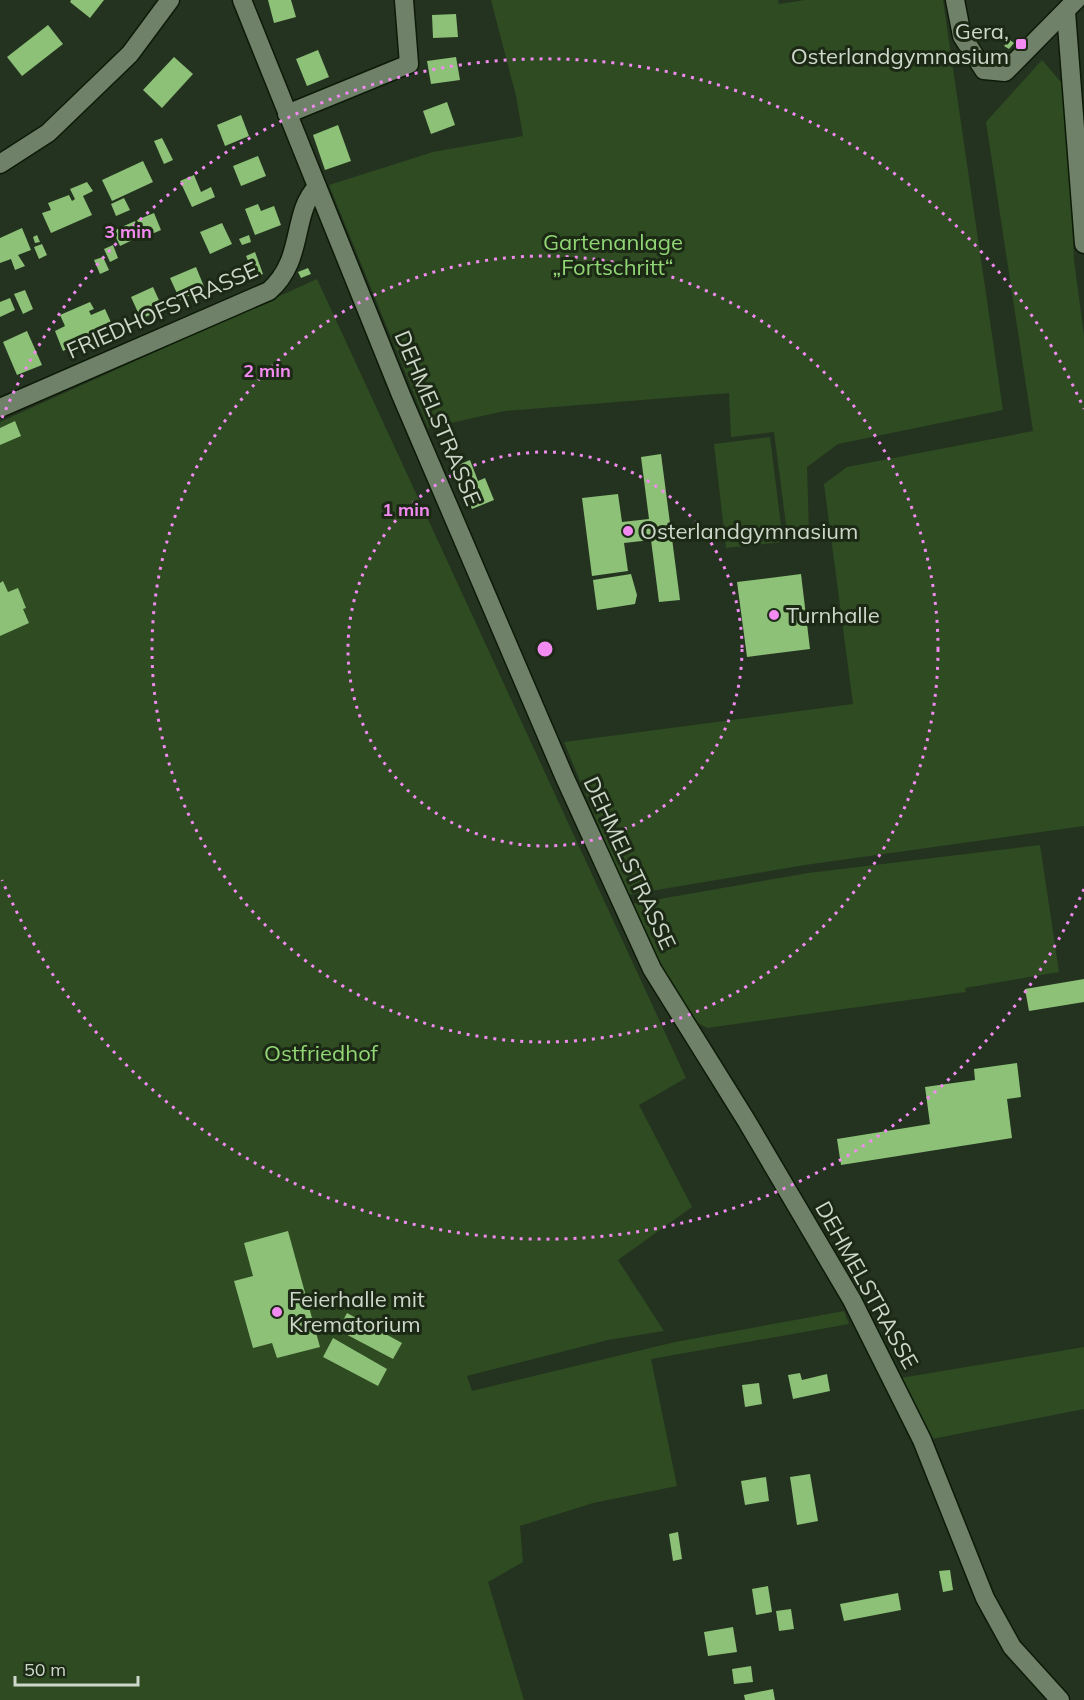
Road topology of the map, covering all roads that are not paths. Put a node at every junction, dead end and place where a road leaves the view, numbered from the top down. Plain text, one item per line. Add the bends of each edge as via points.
1 (170, 0) edge
2 (242, 0) edge
3 (404, 0) edge
4 (956, 0) edge
5 (1071, 6) edge
6 (286, 114) junction
7 (0, 164) edge
8 (317, 187) junction
9 (1084, 244) edge
10 (0, 408) edge
11 (1060, 1700) edge

1 - 7 street via 130,54 48,133
2 - 6 street, DEHMELSTRASSE
3 - 6 street via 409,64
4 - 5 street via 962,36 984,70 1005,72
5 - 9 street
6 - 8 street, DEHMELSTRASSE
8 - 10 street, FRIEDHOFSTRASSE via 306,200 289,267 269,291
8 - 11 street, DEHMELSTRASSE via 401,395 652,969 850,1296 922,1440 985,1598 1007,1639

